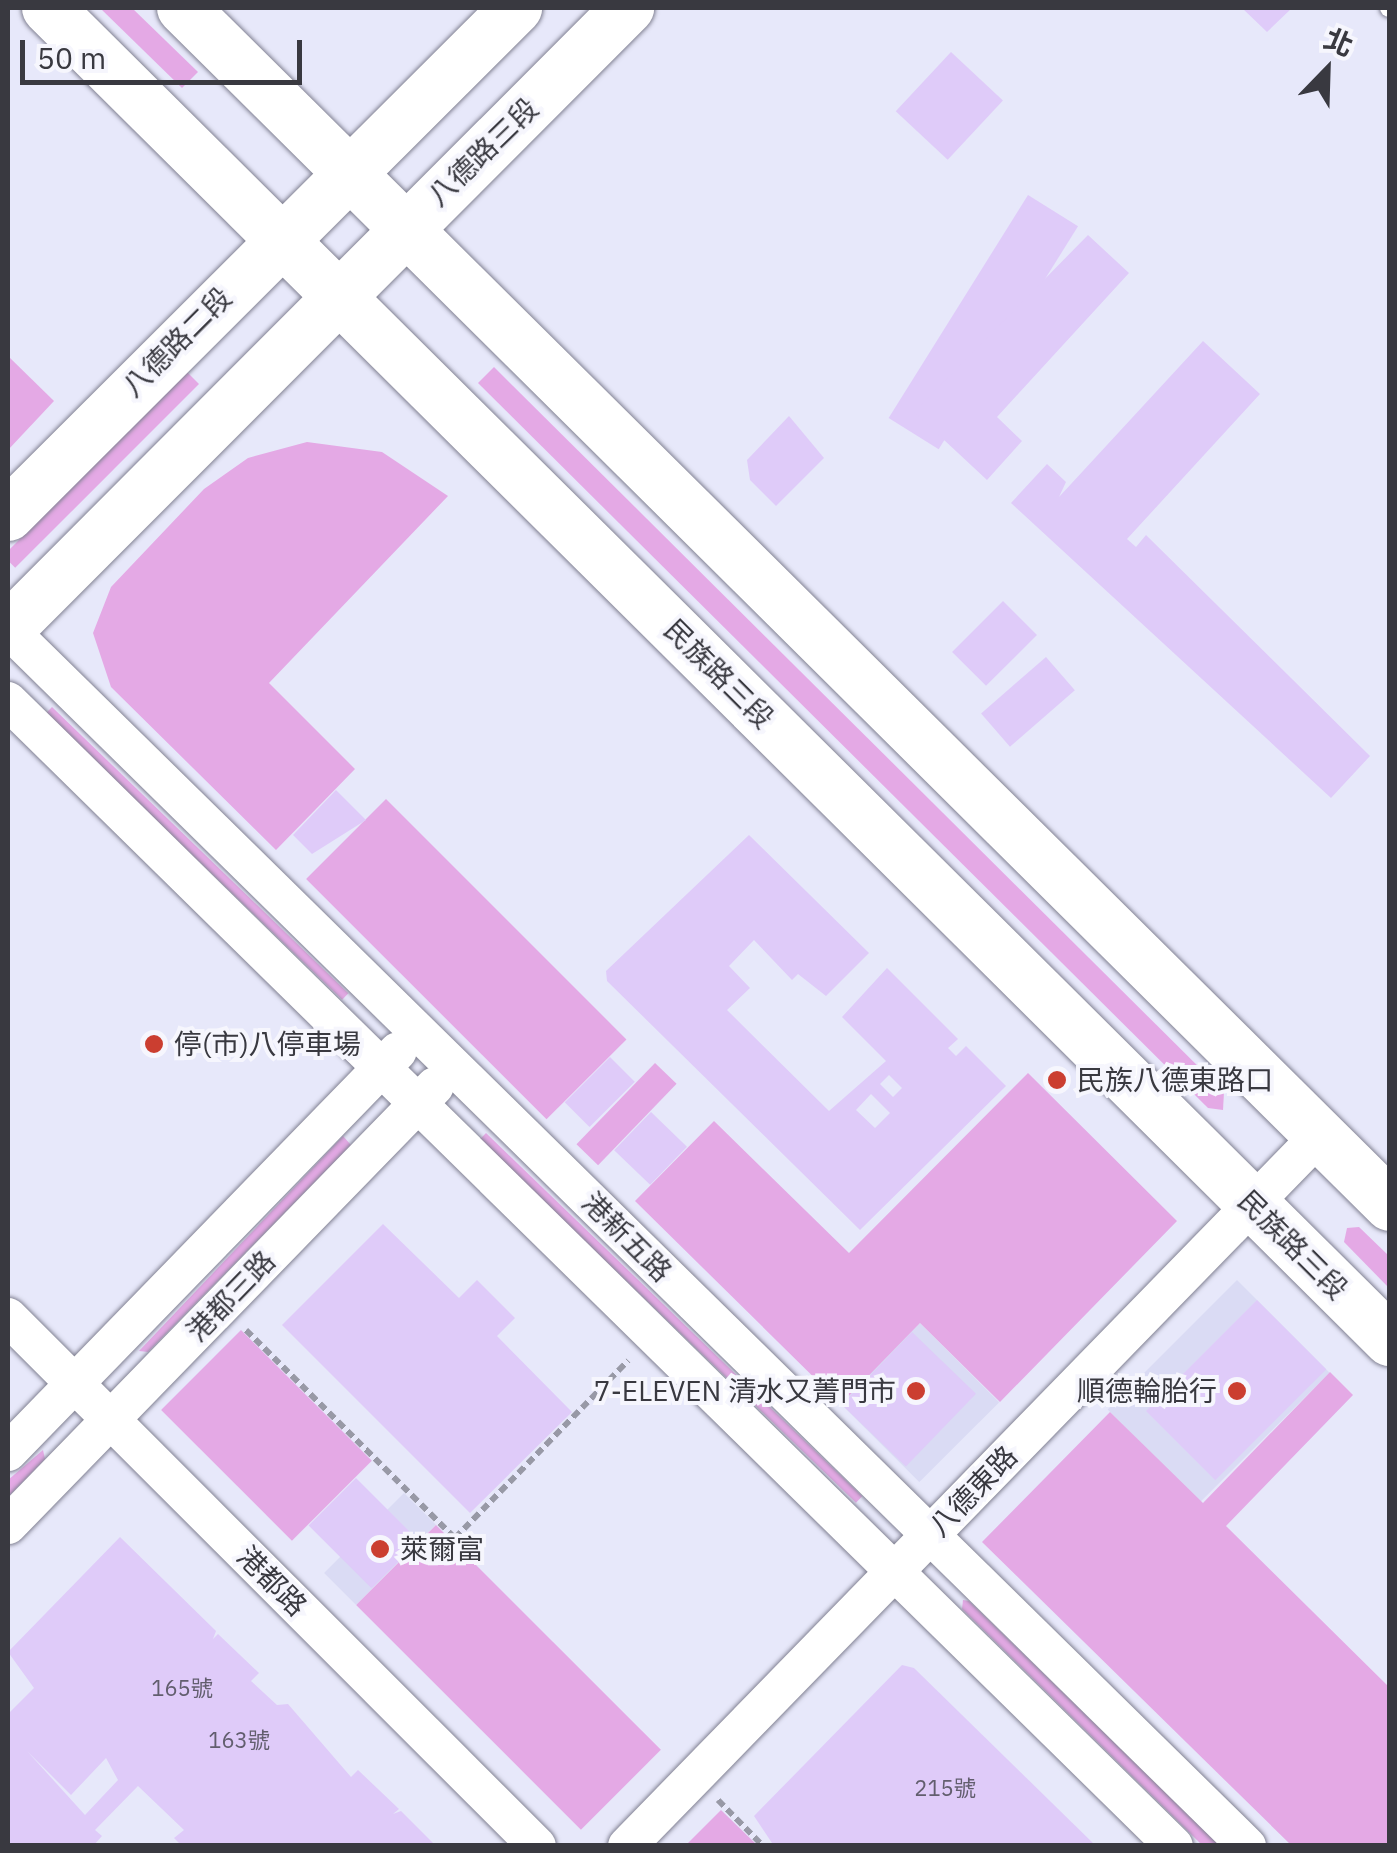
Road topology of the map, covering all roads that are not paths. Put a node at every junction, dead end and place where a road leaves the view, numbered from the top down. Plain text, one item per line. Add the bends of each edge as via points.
1 (48, 8) edge
2 (184, 8) edge
3 (516, 8) edge
4 (628, 8) edge
5 (349, 172) junction
6 (405, 228) junction
7 (281, 239) junction
8 (337, 294) junction
9 (8, 516) edge
10 (8, 629) edge
11 (8, 700) edge
12 (417, 1032) junction
13 (453, 1067) junction
14 (382, 1068) junction
15 (418, 1104) junction
16 (1319, 1136) junction
17 (1252, 1204) junction
18 (1390, 1205) edge
19 (8, 1317) edge
20 (1390, 1340) edge
21 (74, 1384) junction
22 (110, 1420) junction
23 (8, 1452) edge
24 (8, 1525) edge
25 (930, 1535) junction
26 (894, 1571) junction
27 (537, 1846) edge
28 (627, 1846) edge
29 (1174, 1846) edge
30 (1247, 1846) edge

1 - 7 street, 民族路三段
2 - 5 street
3 - 5 street
4 - 6 street, 八德路三段
5 - 6 street
5 - 7 street, 八德路二段
6 - 8 street, 八德路三段
6 - 16 street
7 - 8 street, 民族路三段
7 - 9 street, 八德路二段
8 - 10 street
8 - 17 street, 民族路三段
10 - 12 street, 港新五路
11 - 14 street, 港新五路
12 - 13 street, 港新五路
12 - 14 street, 港都三路
13 - 15 street, 港都三路
13 - 25 street, 港新五路
14 - 15 street, 港新五路
14 - 21 street, 港都三路
15 - 22 street, 港都三路
15 - 26 street, 港新五路
16 - 17 street, 八德東路
16 - 18 street
17 - 20 street, 民族路三段
17 - 25 street, 八德東路
19 - 21 street, 港都路
21 - 22 street, 港都路
21 - 23 street, 港都三路
22 - 24 street, 港都三路
22 - 27 street, 港都路
25 - 26 street, 八德東路
25 - 30 street, 港新五路
26 - 28 street, 八德東路
26 - 29 street, 港新五路

